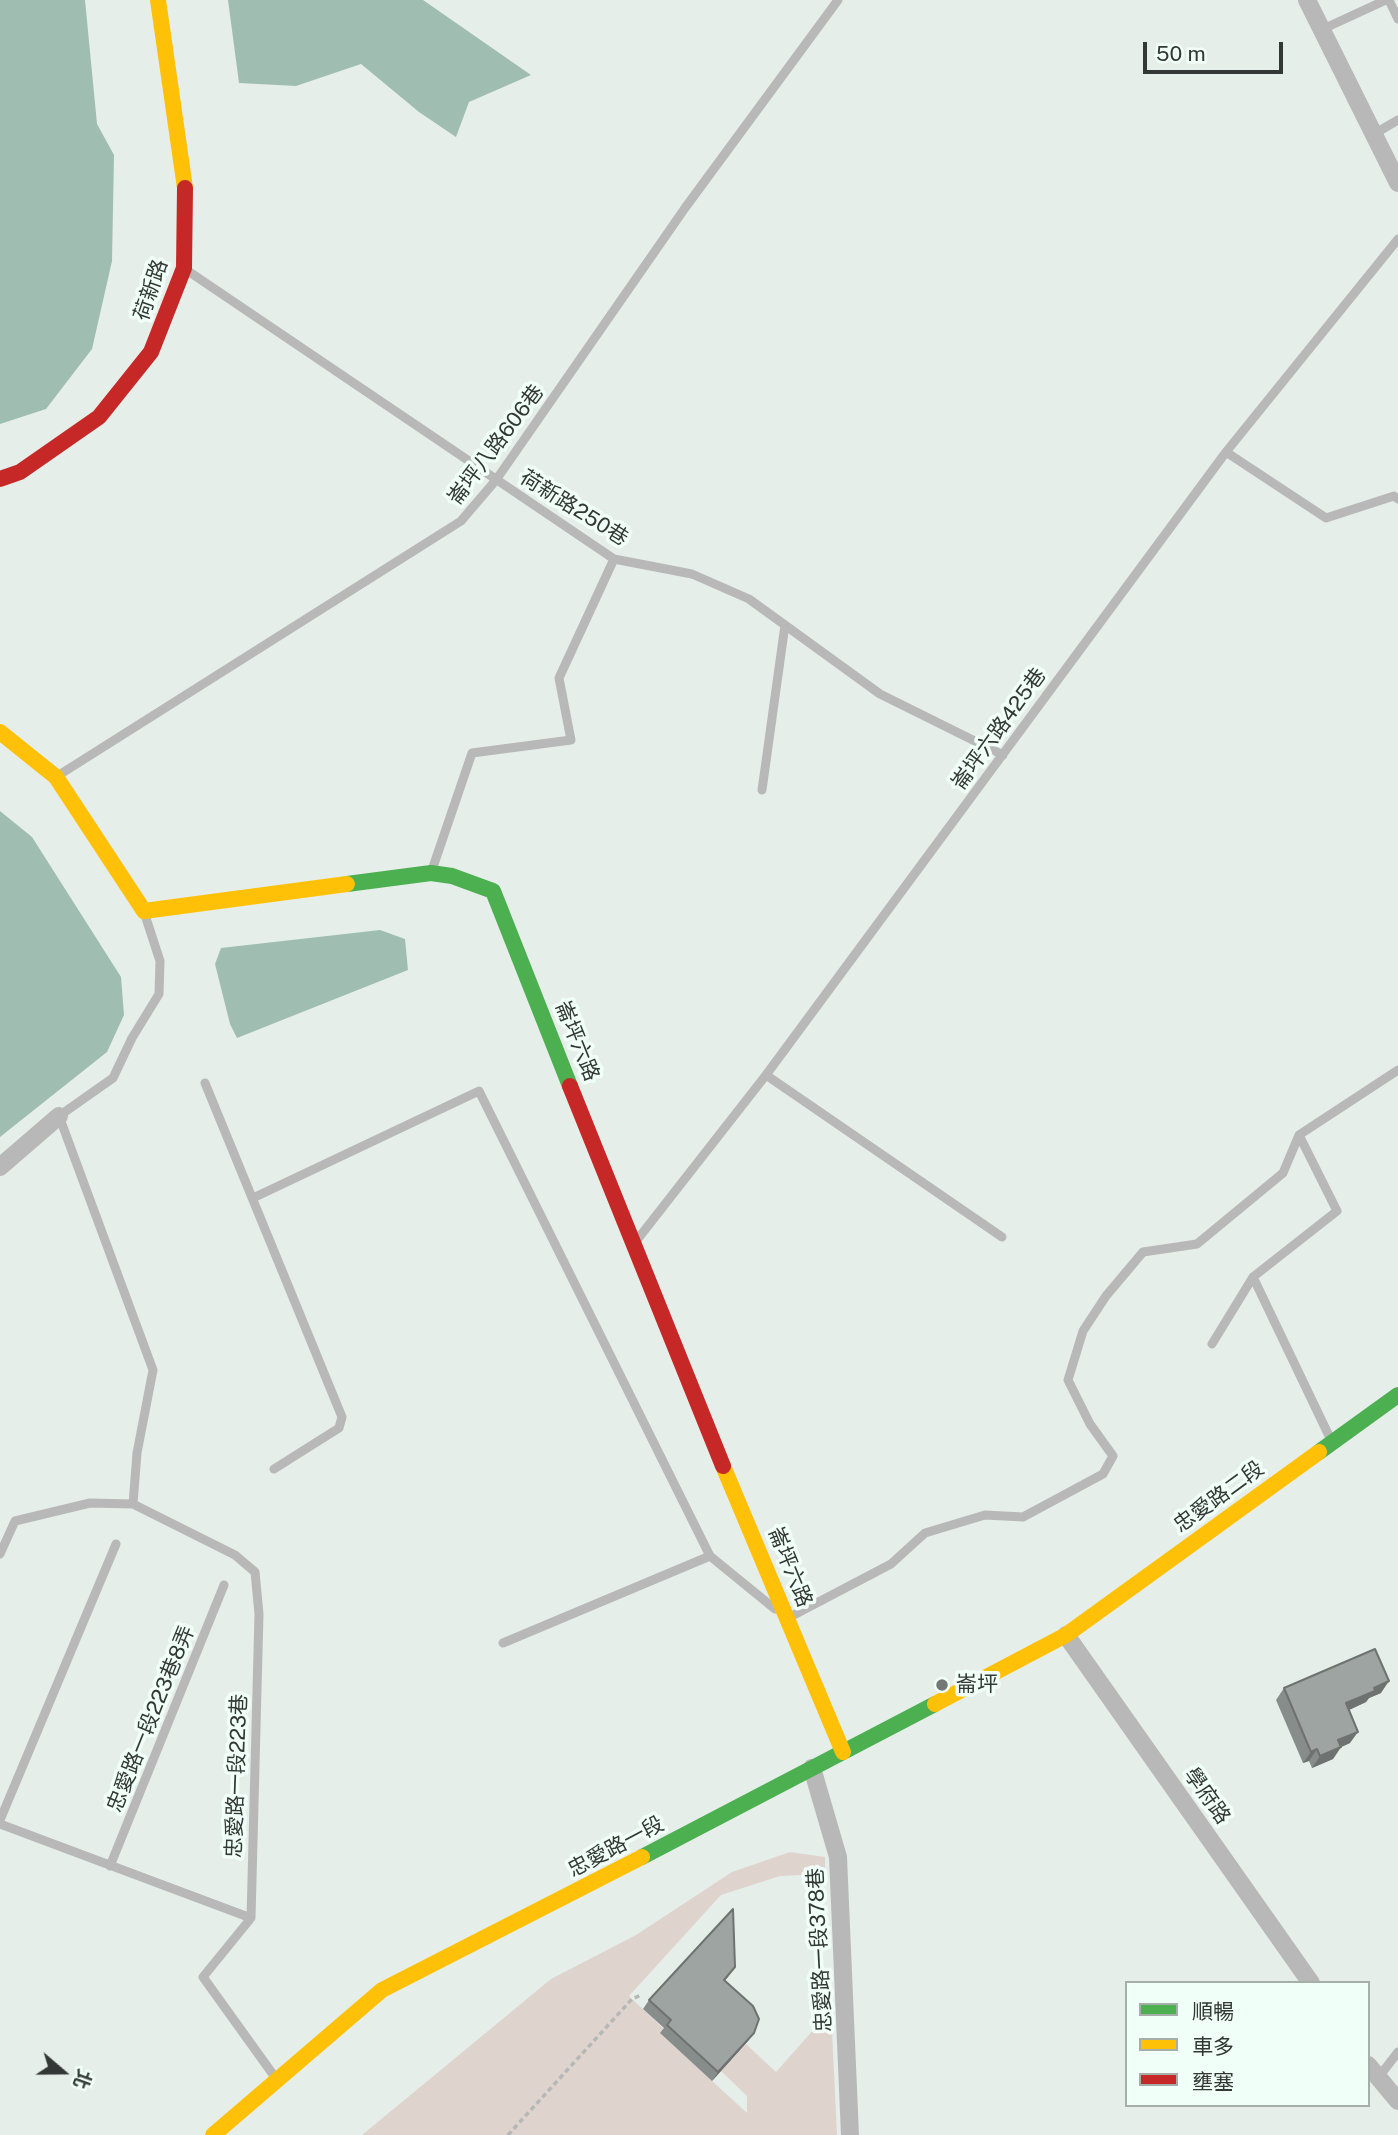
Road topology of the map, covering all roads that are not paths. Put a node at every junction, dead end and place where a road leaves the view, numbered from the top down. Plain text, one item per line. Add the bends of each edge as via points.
1 (158, 0) edge
2 (838, 0) edge
3 (1307, 0) edge
4 (1387, 0) edge
5 (1398, 19) edge
6 (1323, 29) junction
7 (1398, 120) edge
8 (1374, 134) junction
9 (1398, 183) edge
10 (1398, 239) edge
11 (184, 268) junction
12 (1226, 452) junction
13 (0, 479) edge
14 (496, 480) junction
15 (1398, 499) edge
16 (614, 559) junction
17 (785, 625) junction
18 (0, 732) edge
19 (1003, 755) junction
20 (56, 777) junction
21 (762, 790) dead end
22 (431, 873) junction
23 (144, 911) junction
24 (1398, 1070) edge
25 (766, 1075) junction
26 (205, 1083) dead end
27 (59, 1116) junction
28 (1298, 1135) junction
29 (0, 1167) edge
30 (253, 1198) junction
31 (1002, 1237) dead end
32 (634, 1245) junction
33 (1253, 1277) junction
34 (1212, 1344) dead end
35 (1398, 1395) edge
36 (1332, 1441) junction
37 (274, 1469) dead end
38 (133, 1504) junction
39 (116, 1544) dead end
40 (0, 1554) edge
41 (710, 1556) junction
42 (224, 1585) dead end
43 (786, 1619) junction
44 (1066, 1635) junction
45 (503, 1643) dead end
46 (843, 1752) junction
47 (812, 1768) junction
48 (0, 1822) edge
49 (110, 1866) junction
50 (251, 1918) junction
51 (1310, 1981) edge
52 (1398, 2052) edge
53 (1373, 2071) edge
54 (278, 2081) junction
55 (1398, 2101) edge
56 (213, 2135) edge
57 (850, 2135) edge

1 - 11 street, 荷新路 via 186,195
2 - 14 lane, 崙坪八路606巷 via 685,208
3 - 6 street
4 - 5 lane
4 - 6 lane
6 - 8 street
7 - 8 lane
8 - 9 street
10 - 12 lane, 崙坪六路425巷
11 - 13 street, 荷新路 via 151,352 99,417 20,472
11 - 14 lane, 荷新路250巷
12 - 15 lane via 1326,518 1394,496
12 - 19 lane, 崙坪六路425巷
14 - 16 lane, 荷新路250巷
14 - 20 lane, 崙坪八路606巷 via 461,521
16 - 17 lane, 荷新路250巷 via 692,573 749,598
16 - 22 lane via 559,678 571,740 472,753
17 - 19 lane, 荷新路250巷 via 880,694
17 - 21 lane
18 - 20 street
19 - 25 lane, 崙坪六路425巷
20 - 23 street
22 - 23 street, 崙坪六路
22 - 32 street, 崙坪六路 via 493,891
23 - 27 lane via 160,961 159,994 113,1078
24 - 28 lane
25 - 31 lane
25 - 32 lane, 崙坪六路425巷
26 - 30 lane
27 - 29 street
27 - 38 lane via 153,1370 137,1453
28 - 33 lane via 1337,1211
28 - 43 lane via 1283,1173 1197,1244 1143,1252 1083,1331 1068,1380 1114,1456 1103,1474 1023,1517 985,1516 925,1533 891,1564
30 - 37 lane via 342,1417 339,1428
30 - 41 lane via 480,1091
32 - 43 street, 崙坪六路
33 - 34 lane
33 - 36 lane
35 - 36 street, 忠愛路二段
36 - 44 street, 忠愛路二段
38 - 40 lane via 90,1503 15,1521
38 - 50 lane, 忠愛路一段223巷 via 235,1555 255,1572 259,1614
39 - 48 lane
41 - 43 lane
41 - 45 lane
42 - 49 lane, 忠愛路一段223巷8弄
43 - 46 street, 崙坪六路
44 - 46 street, 忠愛路一段
44 - 51 street, 學府路
46 - 47 street, 忠愛路一段
47 - 54 street, 忠愛路一段 via 382,1990
47 - 57 street, 忠愛路一段378巷 via 838,1857
48 - 49 lane
49 - 50 lane
50 - 54 lane via 203,1977
52 - 53 lane
53 - 55 street
54 - 56 street, 忠愛路一段

